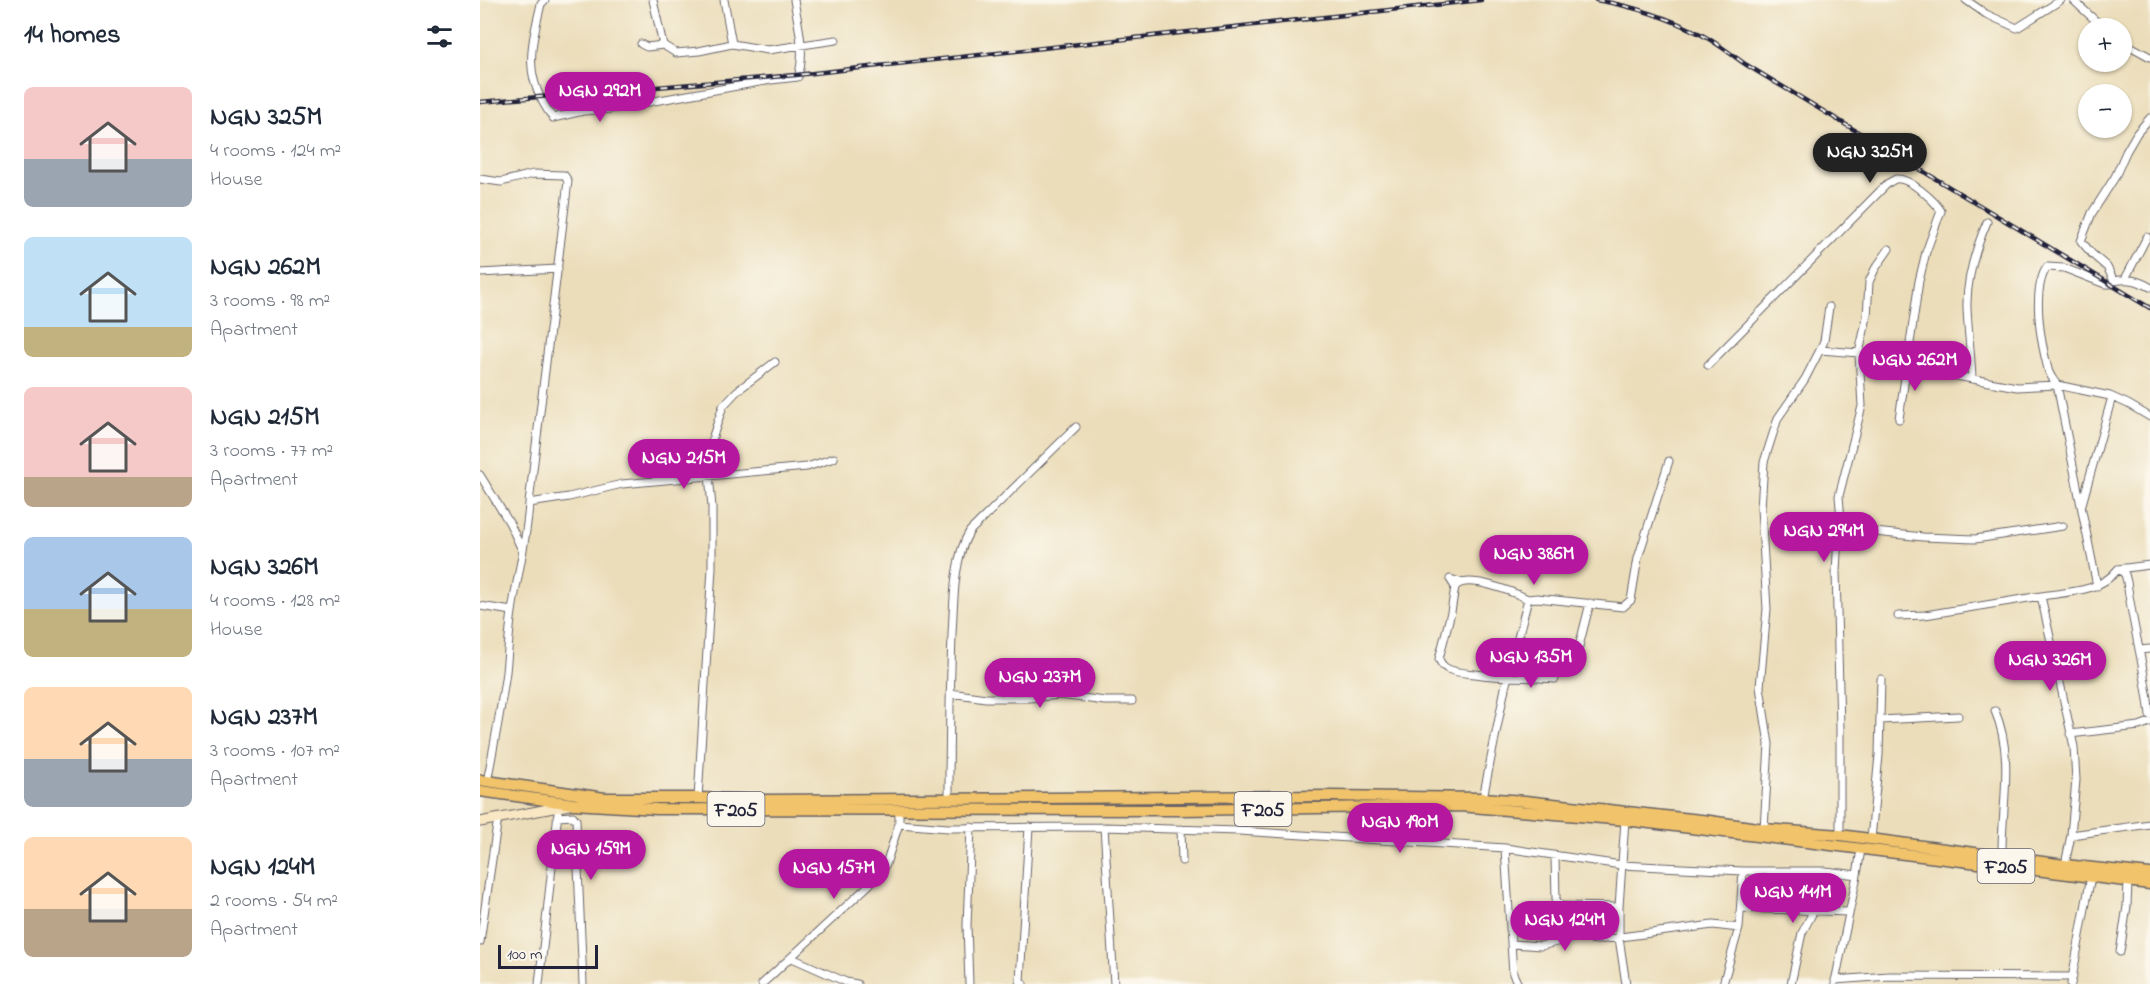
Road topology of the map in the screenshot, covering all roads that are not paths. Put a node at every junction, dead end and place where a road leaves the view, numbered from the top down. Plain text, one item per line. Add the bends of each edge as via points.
1 (545, 0) edge
2 (653, 0) edge
3 (724, 0) edge
4 (794, 0) edge
5 (1966, 0) edge
6 (2061, 0) edge
7 (2073, 0) edge
8 (2094, 18) edge
9 (836, 40) dead end
10 (641, 44) dead end
11 (732, 44) junction
12 (801, 44) junction
13 (663, 45) junction
14 (2132, 47) edge
15 (2150, 57) edge
16 (2150, 118) edge
17 (480, 179) edge
18 (1988, 222) dead end
19 (2147, 237) dead end
20 (1889, 249) dead end
21 (558, 269) junction
22 (480, 273) edge
23 (2125, 279) junction
24 (2114, 280) junction
25 (2150, 287) edge
26 (1829, 307) dead end
27 (1820, 350) junction
28 (1859, 353) junction
29 (1906, 361) junction
30 (775, 362) dead end
31 (1708, 365) dead end
32 (1972, 378) junction
33 (2057, 386) junction
34 (2112, 397) junction
35 (2150, 417) edge
36 (1899, 419) dead end
37 (1076, 428) dead end
38 (834, 458) dead end
39 (1669, 461) dead end
40 (480, 475) edge
41 (709, 475) junction
42 (528, 503) junction
43 (2080, 509) junction
44 (2063, 526) dead end
45 (1842, 532) junction
46 (522, 550) junction
47 (2150, 565) edge
48 (2118, 569) junction
49 (2097, 586) junction
50 (2041, 596) junction
51 (1528, 599) junction
52 (1590, 603) junction
53 (480, 606) edge
54 (512, 611) junction
55 (1898, 616) dead end
56 (2150, 649) edge
57 (2139, 650) junction
58 (1573, 670) dead end
59 (1508, 678) junction
60 (1555, 679) dead end
61 (1881, 679) dead end
62 (950, 693) junction
63 (1132, 701) dead end
64 (1995, 711) dead end
65 (2150, 715) edge
66 (1958, 716) dead end
67 (1880, 720) junction
68 (2150, 722) edge
69 (2070, 734) junction
70 (482, 785) edge
71 (1331, 796) junction
72 (698, 798) junction
73 (1483, 798) junction
74 (949, 800) junction
75 (573, 804) junction
76 (1330, 808) junction
77 (899, 810) junction
78 (558, 812) junction
79 (498, 818) junction
80 (1625, 820) junction
81 (480, 822) edge
82 (899, 824) junction
83 (2150, 824) edge
84 (971, 827) junction
85 (1029, 827) junction
86 (1104, 827) junction
87 (1764, 829) junction
88 (1181, 830) junction
89 (1840, 835) junction
90 (2071, 835) junction
91 (1871, 839) junction
92 (1505, 848) junction
93 (1861, 849) junction
94 (1556, 856) junction
95 (2002, 856) junction
96 (1182, 861) dead end
97 (1621, 865) junction
98 (2065, 865) junction
99 (1743, 871) junction
100 (1826, 871) junction
101 (2150, 874) edge
102 (1857, 875) junction
103 (2091, 876) junction
104 (2128, 882) junction
105 (2150, 884) edge
106 (1618, 907) junction
107 (1741, 908) junction
108 (1814, 910) junction
109 (1848, 912) dead end
110 (1740, 928) junction
111 (1619, 938) junction
112 (480, 942) edge
113 (1512, 944) junction
114 (2120, 952) dead end
115 (792, 958) junction
116 (2072, 981) edge
117 (1834, 982) edge
118 (539, 984) edge
119 (583, 984) edge
120 (762, 984) edge
121 (856, 984) edge
122 (969, 984) edge
123 (1023, 984) edge
124 (1114, 984) edge
125 (1518, 984) edge
126 (1626, 984) edge
127 (1723, 984) edge
128 (1791, 984) edge

1 - 12 street via 530,52 534,84 540,101 553,118 798,77
2 - 13 street
3 - 11 street
4 - 12 street
5 - 6 street via 2017,28
7 - 8 street
9 - 12 street
10 - 13 street
11 - 12 street via 768,50
11 - 13 street via 676,53
14 - 15 street
16 - 24 street via 2126,152 2081,241 2107,267
17 - 21 street via 501,182 533,174 566,177
18 - 32 street via 1968,283
19 - 23 street
20 - 28 street via 1869,282
21 - 22 street
21 - 42 street
23 - 24 street
23 - 25 street
24 - 33 street via 2106,284 2064,268 2047,267 2042,274 2038,312 2048,371
26 - 27 street
27 - 28 street
27 - 87 street via 1778,418 1762,479 1767,609 1760,687 1769,744
28 - 29 street
28 - 45 street via 1863,406 1839,496
29 - 31 street via 1923,264 1941,211 1932,199 1906,180 1898,179 1887,184
29 - 32 street via 1923,370
29 - 36 street
30 - 41 street via 723,406
32 - 33 street via 2017,387
33 - 34 street
33 - 43 street
34 - 35 street
34 - 43 street
37 - 62 street via 970,531 963,543 954,595
38 - 41 street via 807,467
39 - 52 street via 1638,558 1631,600 1623,607
40 - 46 street
41 - 42 street via 621,484
41 - 72 street via 712,568
42 - 46 street
43 - 49 street
44 - 45 street via 1975,539
45 - 89 street via 1836,551
46 - 54 street
47 - 48 street
48 - 49 street
48 - 57 street via 2125,574
49 - 50 street
50 - 55 street
50 - 69 street
51 - 52 street
51 - 59 street
51 - 59 street via 1475,582 1457,584 1441,645 1439,659 1449,670
52 - 58 street
53 - 54 street
54 - 70 street via 506,672
56 - 57 street
57 - 65 street
59 - 60 street
59 - 73 street
61 - 67 street
62 - 63 street via 986,698 1060,695
62 - 74 street
64 - 95 street via 2006,768
66 - 67 street
67 - 91 street
68 - 69 street
69 - 90 street via 2076,780
70 - 72 main road, F205 via 605,798
70 - 75 main road, F205
71 - 73 main road, F205
71 - 74 main road, F205
71 - 76 main road
72 - 74 main road, F205
73 - 87 main road, F205
75 - 77 main road, F205 via 657,809
75 - 78 main road
76 - 77 main road, F205
76 - 80 main road, F205 via 1460,806
77 - 82 street
78 - 79 main road
78 - 118 street
78 - 119 street via 576,820
79 - 81 main road
79 - 112 street
80 - 93 main road, F205
80 - 97 street
82 - 84 street
82 - 115 street via 886,864
83 - 90 street
84 - 85 street
84 - 122 street
85 - 86 street
85 - 123 street via 1020,958
86 - 88 street
86 - 124 street
87 - 89 main road, F205
88 - 92 street
88 - 96 street
89 - 91 main road, F205
90 - 98 street
91 - 95 main road, F205
92 - 94 street
92 - 113 street
93 - 102 street
93 - 103 main road, F205
94 - 97 street
94 - 106 street via 1556,899 1560,906
95 - 98 main road, F205
97 - 99 street
97 - 106 street
98 - 101 main road, F205
99 - 100 street
99 - 107 street
100 - 102 street
100 - 108 street via 1822,895
102 - 117 street
103 - 104 main road, F205
103 - 116 street
104 - 105 main road, F205
104 - 114 street
106 - 111 street
107 - 108 street
107 - 110 street
108 - 109 street
108 - 128 street via 1802,933
110 - 111 street via 1713,925
110 - 127 street
111 - 113 street via 1576,937 1541,946
111 - 126 street
113 - 125 street via 1513,974
115 - 120 street
115 - 121 street
116 - 117 street via 1889,976

